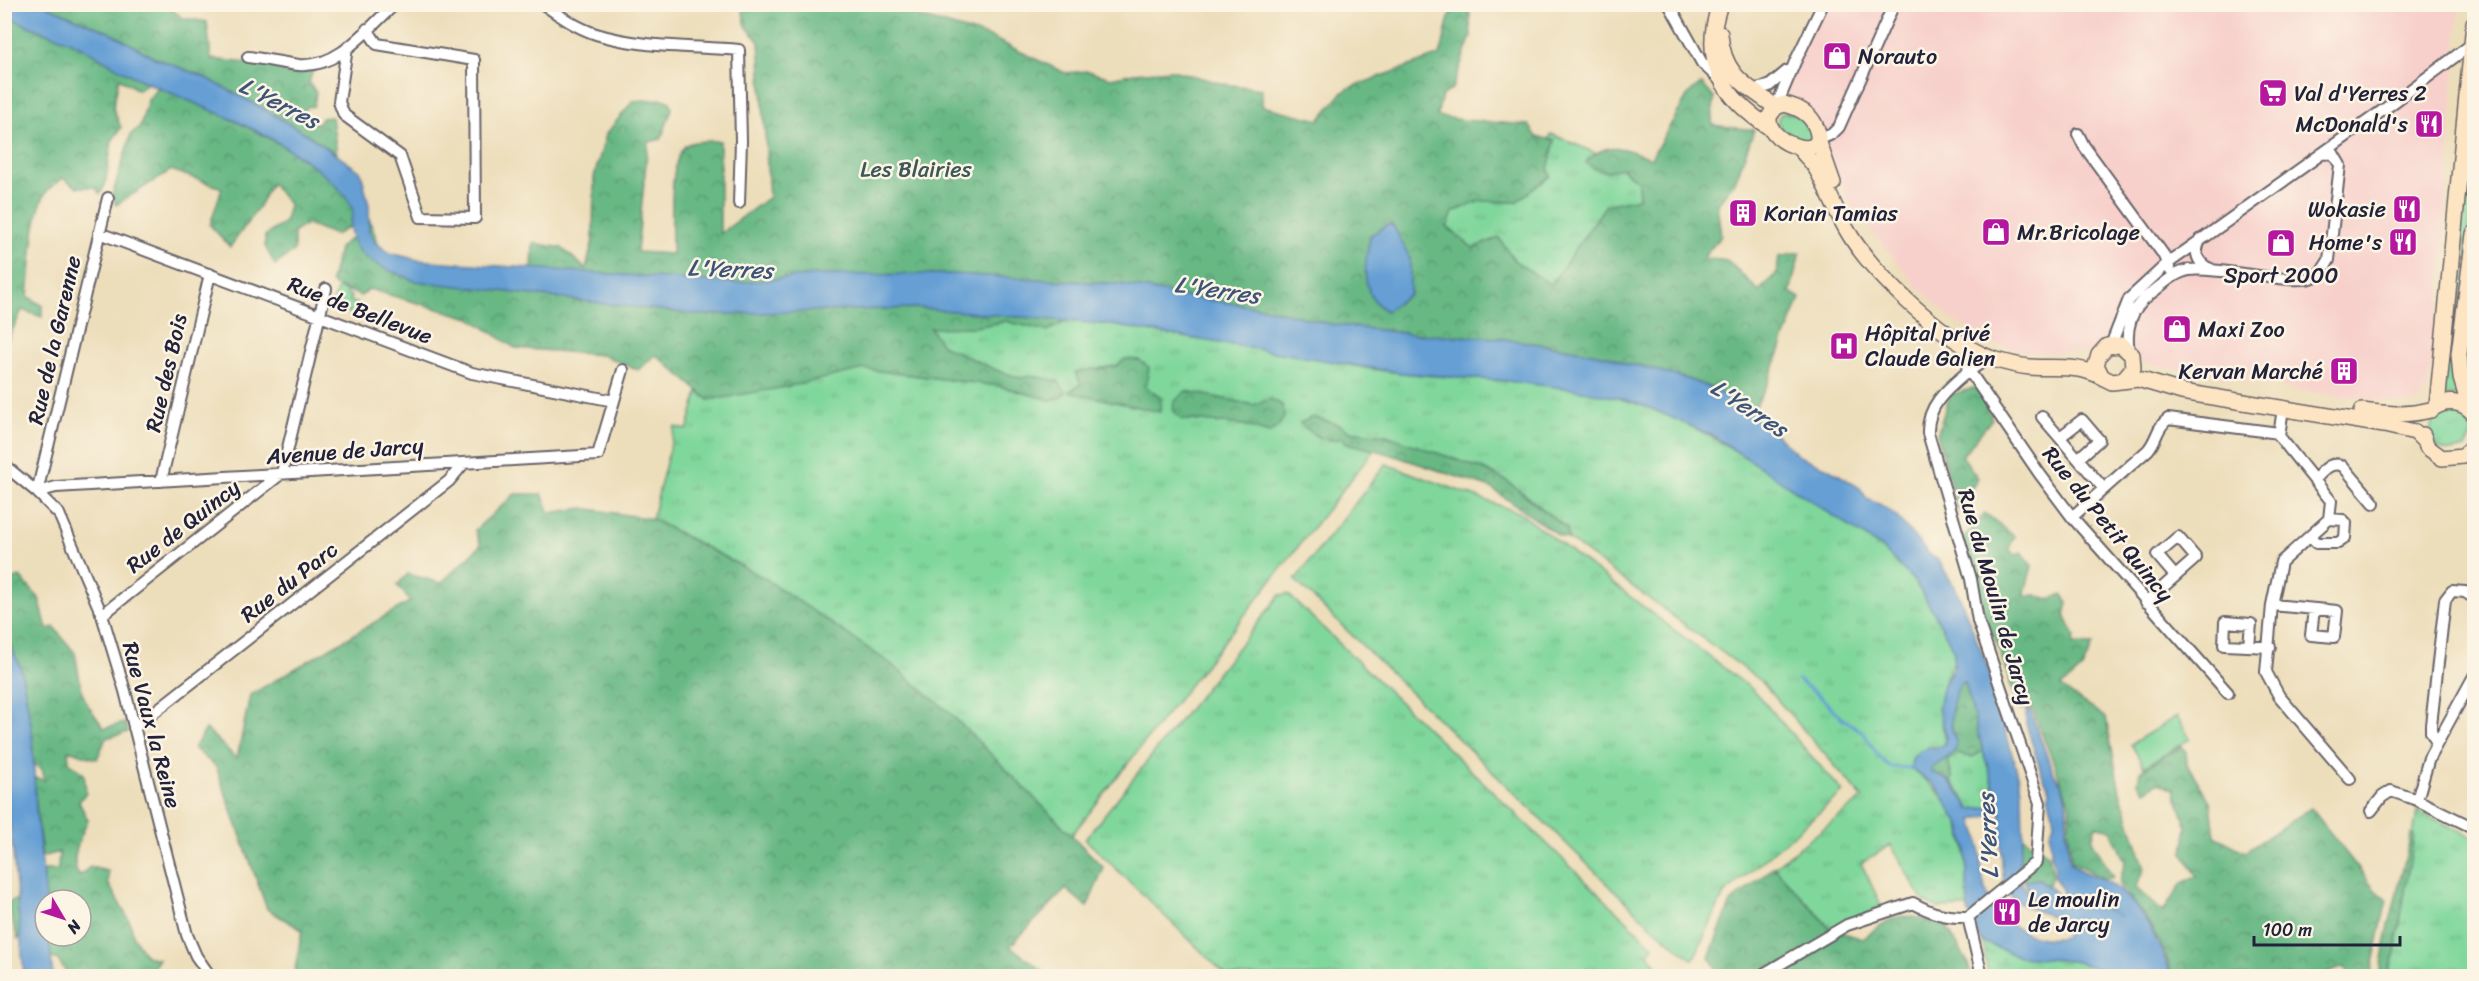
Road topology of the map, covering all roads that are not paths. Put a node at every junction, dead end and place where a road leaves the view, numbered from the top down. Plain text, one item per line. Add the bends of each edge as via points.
1 (395, 4) edge
2 (543, 4) edge
3 (1669, 4) edge
4 (1720, 4) edge
5 (1726, 4) edge
6 (1823, 4) edge
7 (1894, 4) edge
8 (2475, 23) edge
9 (367, 29) junction
10 (1712, 37) junction
11 (1691, 43) junction
12 (2472, 44) junction
13 (347, 48) junction
14 (248, 57) dead end
15 (1794, 64) junction
16 (1719, 79) junction
17 (1751, 90) junction
18 (1776, 107) junction
19 (1772, 129) junction
20 (2078, 134) dead end
21 (1818, 140) junction
22 (1800, 148) junction
23 (2321, 154) junction
24 (108, 198) dead end
25 (739, 203) dead end
26 (99, 233) junction
27 (2201, 239) junction
28 (2474, 243) edge
29 (2167, 264) junction
30 (2213, 270) junction
31 (210, 274) junction
32 (2174, 277) junction
33 (326, 289) dead end
34 (319, 315) junction
35 (2106, 347) junction
36 (1971, 350) junction
37 (1987, 357) junction
38 (2131, 357) junction
39 (623, 370) dead end
40 (1968, 371) junction
41 (2102, 377) junction
42 (2122, 381) junction
43 (614, 400) junction
44 (2283, 408) junction
45 (2433, 408) junction
46 (2472, 412) edge
47 (2042, 417) dead end
48 (2279, 434) junction
49 (2060, 437) junction
50 (2425, 442) junction
51 (2471, 454) edge
52 (2078, 459) junction
53 (464, 463) junction
54 (4, 465) edge
55 (282, 473) junction
56 (2314, 480) junction
57 (161, 481) junction
58 (2104, 489) junction
59 (38, 492) junction
60 (2374, 502) dead end
61 (2072, 517) junction
62 (2329, 519) junction
63 (2310, 537) junction
64 (2175, 576) dead end
65 (2475, 598) edge
66 (2145, 602) junction
67 (2272, 605) junction
68 (2314, 609) dead end
69 (102, 615) junction
70 (2249, 646) dead end
71 (2270, 647) junction
72 (2475, 676) edge
73 (2228, 693) dead end
74 (134, 728) junction
75 (2437, 743) junction
76 (2350, 779) dead end
77 (2417, 800) junction
78 (2371, 812) dead end
79 (2475, 828) edge
80 (1968, 917) junction
81 (210, 976) edge
82 (1760, 976) edge
83 (1982, 976) edge

1 - 9 street
2 - 25 street via 595,34 637,42 739,50
3 - 11 street
4 - 10 main road
5 - 17 main road via 1721,20 1722,50 1731,72
6 - 15 street
7 - 21 street via 1839,127
8 - 12 main road
9 - 13 street
9 - 13 street via 377,44 474,60 475,218 421,217 400,156 344,115 339,102
10 - 11 street via 1703,49
10 - 16 main road
11 - 16 street via 1702,63
12 - 23 street
12 - 45 main road
13 - 14 street via 338,57 301,65
15 - 17 street via 1768,86
15 - 18 street
16 - 19 main road
17 - 18 main road
18 - 19 main road via 1769,119
18 - 21 main road via 1784,104 1803,111 1816,127
19 - 22 main road
20 - 29 street
21 - 22 main road via 1812,147
21 - 35 main road via 1842,203 1865,240 1898,278 1953,327 1980,344 2018,358 2081,359
22 - 36 main road via 1816,168 1848,233 1872,263 1898,291
23 - 27 street
23 - 30 street via 2333,153 2340,165 2329,260 2321,272 2299,279
24 - 26 street, Rue de la Garenne
26 - 31 street, Rue de Bellevue
26 - 59 street, Rue de la Garenne
27 - 29 street
27 - 30 street via 2197,257
28 - 46 main road via 2459,354 2461,378
29 - 32 street
29 - 35 street via 2129,299
30 - 32 street via 2187,270
31 - 34 street, Rue de Bellevue
31 - 57 street, Rue des Bois
32 - 38 street via 2143,298 2135,309 2127,336
33 - 34 street
34 - 43 street, Rue de Bellevue via 472,373
34 - 55 street
35 - 38 main road via 2121,345
35 - 41 main road via 2096,365
36 - 37 main road
36 - 40 street
37 - 40 street, Rue du Moulin de Jarcy
37 - 41 main road via 2030,367 2081,368
38 - 42 main road via 2132,372
38 - 45 main road via 2156,375 2184,383 2386,415 2416,414
39 - 43 street
40 - 61 street, Rue du Petit Quincy
40 - 80 street, Rue du Moulin de Jarcy via 1936,402 1930,412 1928,433 1971,579 1978,621 2040,803 2036,862
41 - 42 main road
42 - 44 main road via 2138,379 2182,392
43 - 53 street, Avenue de Jarcy via 598,455
44 - 48 street
44 - 50 main road via 2395,427 2415,432
45 - 46 main road via 2454,402
45 - 50 main road via 2422,429
47 - 49 street
48 - 56 street
48 - 58 street via 2168,418 2160,425 2156,441 2148,450
49 - 52 street
49 - 52 street via 2082,420 2099,440
50 - 51 main road via 2442,458
52 - 58 street
53 - 55 street, Avenue de Jarcy
53 - 74 street, Rue du Parc via 449,481
54 - 59 street, Rue Vaux la Reine
55 - 57 street, Avenue de Jarcy
55 - 69 street, Rue de Quincy
56 - 60 street via 2332,464 2343,466
56 - 62 street via 2331,501
57 - 59 street, Avenue de Jarcy
58 - 61 street
59 - 69 street, Rue Vaux la Reine via 59,514
61 - 66 street, Rue du Petit Quincy
62 - 63 street
62 - 63 street via 2346,523 2345,538 2338,543 2316,543
63 - 67 street via 2281,562
64 - 66 street
65 - 75 street via 2452,591 2445,600 2431,725
66 - 73 street, Rue du Petit Quincy
67 - 68 street
67 - 71 street
69 - 74 street, Rue Vaux la Reine
70 - 71 street
71 - 76 street via 2266,672 2279,696
72 - 75 street
74 - 81 street, Rue Vaux la Reine via 188,935
75 - 77 street
77 - 78 street via 2391,791
77 - 79 street
80 - 82 street via 1931,913 1913,903 1847,925
80 - 83 street

